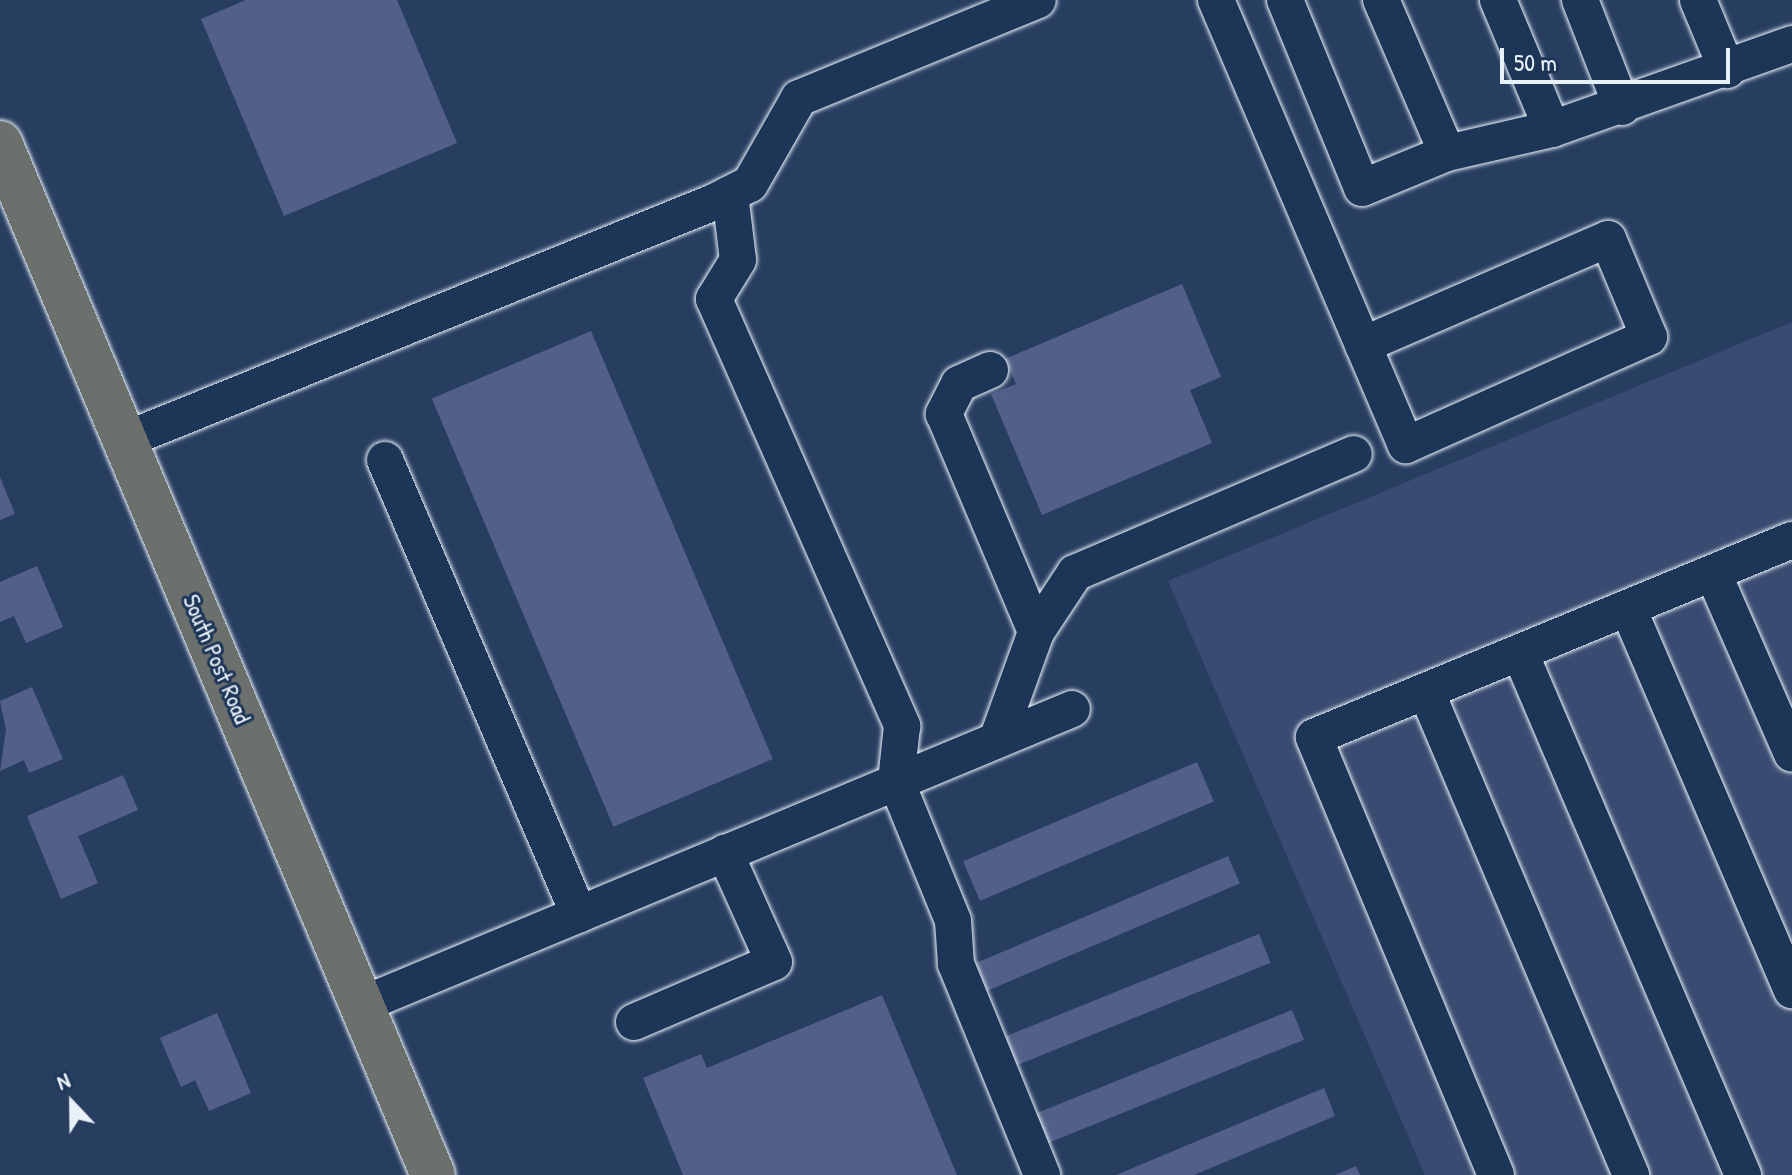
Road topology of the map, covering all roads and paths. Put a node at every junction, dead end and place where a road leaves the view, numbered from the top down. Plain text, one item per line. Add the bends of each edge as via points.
1 (1038, 0) edge
2 (1216, 0) edge
3 (1285, 0) edge
4 (1381, 0) edge
5 (1498, 0) edge
6 (1580, 0) edge
7 (1698, 0) edge
8 (1792, 44) edge
9 (1727, 70) junction
10 (1622, 107) junction
11 (1552, 129) junction
12 (0, 143) edge
13 (1447, 153) junction
14 (730, 194) junction
15 (1363, 345) junction
16 (990, 370) dead end
17 (125, 440) junction
18 (1354, 454) dead end
19 (385, 460) dead end
20 (1792, 540) edge
21 (1713, 573) junction
22 (1628, 608) junction
23 (1036, 632) junction
24 (1520, 653) junction
25 (1426, 691) junction
26 (1072, 709) dead end
27 (997, 740) junction
28 (1792, 754) edge
29 (896, 781) junction
30 (725, 853) junction
31 (579, 914) junction
32 (1792, 990) edge
33 (361, 1005) junction
34 (634, 1022) dead end
35 (433, 1175) edge
36 (1042, 1175) edge
37 (1496, 1175) edge
38 (1631, 1175) edge
39 (1743, 1175) edge

1 - 14 lane via 799,98 750,184
2 - 15 lane
3 - 13 lane via 1362,188
4 - 13 lane
5 - 11 lane
6 - 10 lane
7 - 9 lane
8 - 9 lane
9 - 10 lane
10 - 11 lane
11 - 13 lane
12 - 17 main road, South Post Road
14 - 17 lane
14 - 29 lane via 738,260 714,299 902,726
15 - 15 lane via 1608,239 1649,337 1406,445
16 - 23 lane via 959,384 944,414
17 - 33 main road, South Post Road
18 - 23 lane via 1075,573
19 - 31 lane
20 - 21 lane
21 - 22 lane
21 - 28 lane
22 - 24 lane
22 - 32 lane
23 - 27 lane
24 - 25 lane
24 - 39 lane
25 - 37 lane via 1314,737
25 - 38 lane
26 - 27 lane
27 - 29 lane
29 - 30 lane
29 - 36 lane via 953,921 956,964
30 - 31 lane
30 - 34 lane via 774,962
31 - 33 lane
33 - 35 main road, South Post Road

